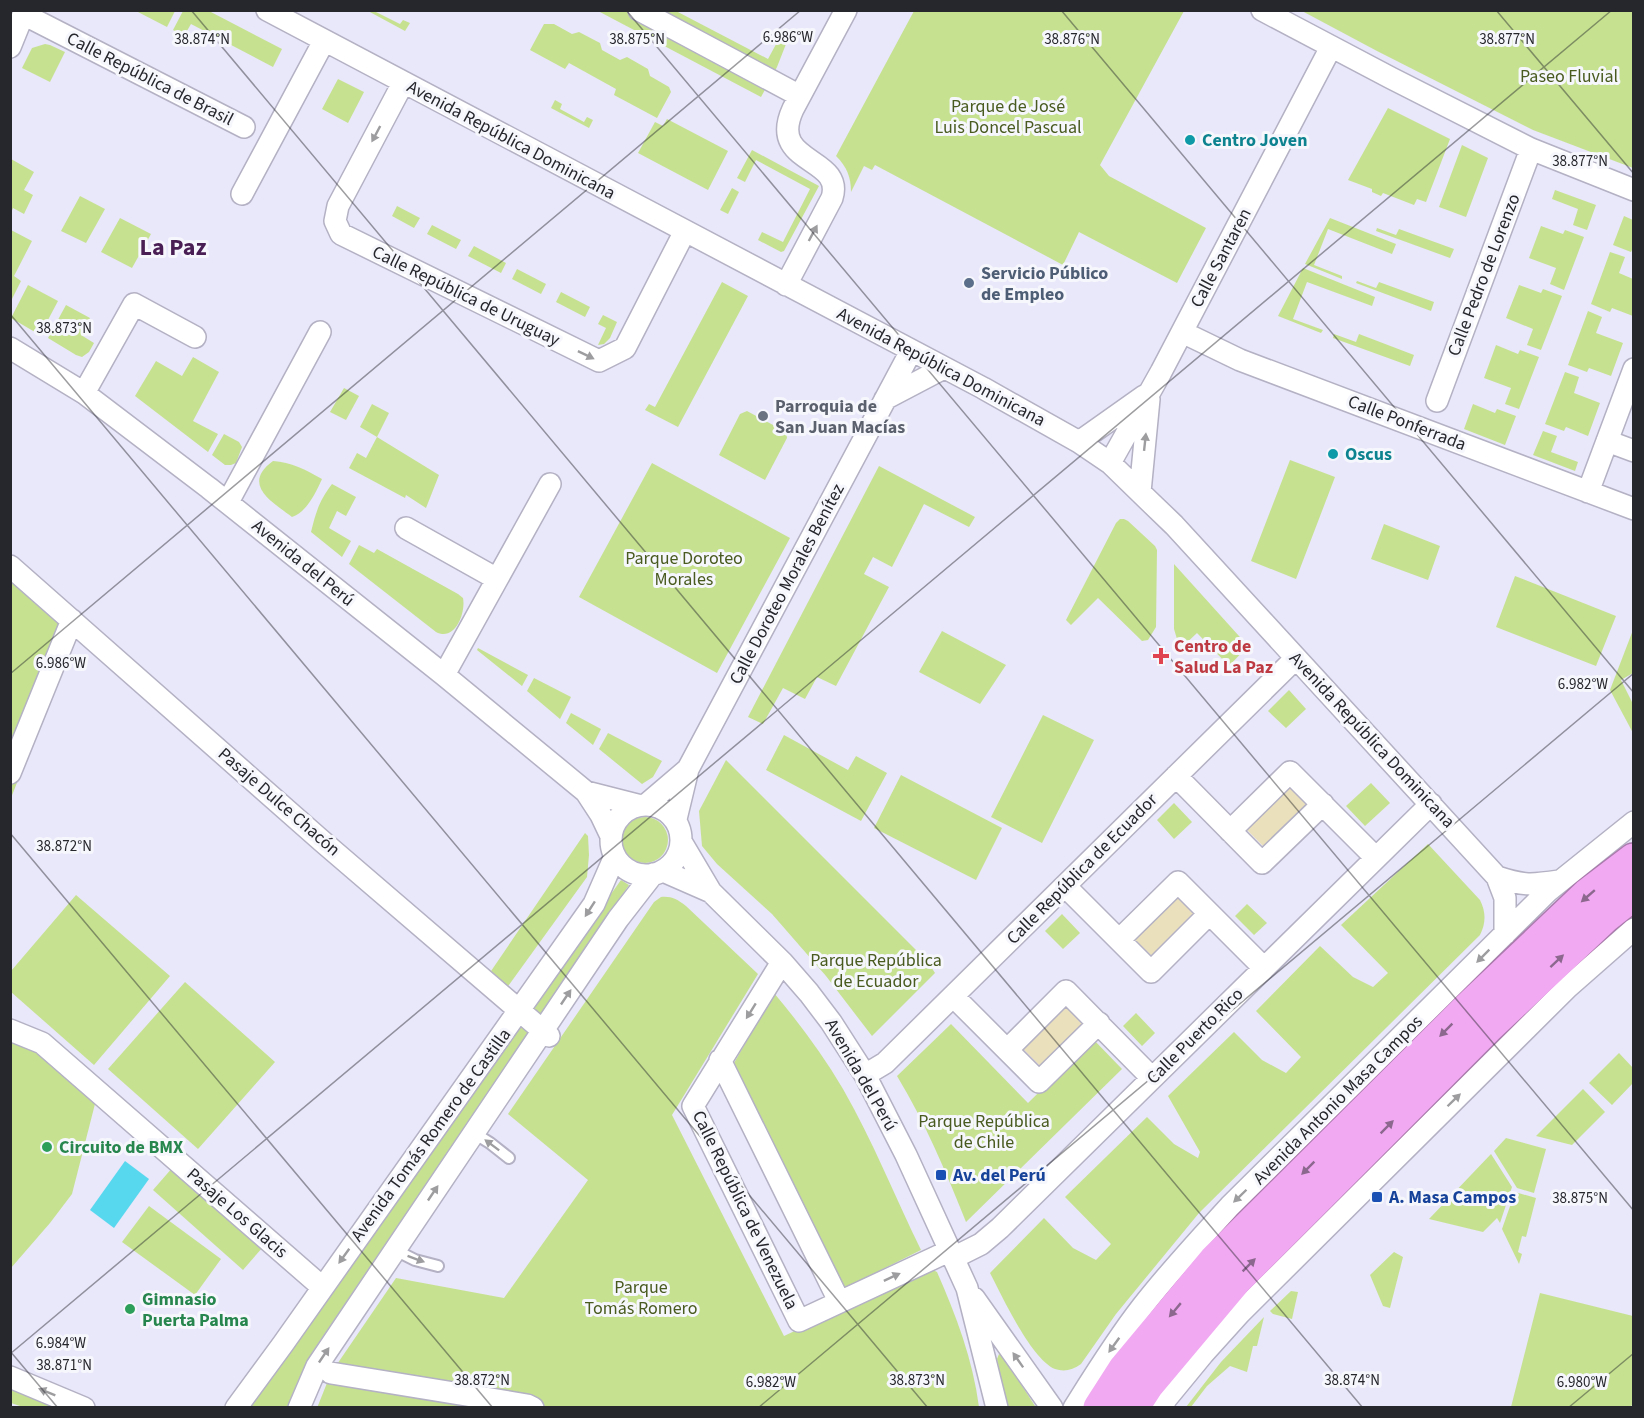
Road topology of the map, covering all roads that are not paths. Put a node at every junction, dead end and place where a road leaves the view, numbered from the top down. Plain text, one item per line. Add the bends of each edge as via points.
1 (267, 10) edge
2 (639, 10) edge
3 (846, 10) edge
4 (1262, 10) edge
5 (24, 12) edge
6 (324, 41) junction
7 (10, 47) edge
8 (1331, 47) junction
9 (403, 83) junction
10 (800, 96) junction
11 (244, 127) dead end
12 (1531, 149) junction
13 (1634, 190) edge
14 (242, 194) dead end
15 (685, 231) junction
16 (786, 285) junction
17 (320, 332) dead end
18 (1182, 332) junction
19 (195, 337) dead end
20 (10, 348) edge
21 (911, 351) junction
22 (944, 368) junction
23 (1633, 375) edge
24 (84, 393) junction
25 (1150, 393) junction
26 (885, 399) junction
27 (1437, 401) dead end
28 (1607, 441) junction
29 (1079, 442) junction
30 (1634, 451) edge
31 (1110, 464) junction
32 (550, 484) dead end
33 (1140, 492) junction
34 (1588, 492) junction
35 (228, 502) junction
36 (1634, 509) edge
37 (406, 528) dead end
38 (10, 566) edge
39 (497, 579) junction
40 (72, 620) junction
41 (1296, 658) junction
42 (444, 675) junction
43 (688, 769) junction
44 (10, 773) edge
45 (1176, 776) junction
46 (586, 792) junction
47 (1323, 804) junction
48 (1431, 804) junction
49 (642, 805) junction
50 (676, 819) junction
51 (1634, 822) edge
52 (1230, 831) junction
53 (682, 843) junction
54 (613, 846) junction
55 (1376, 858) junction
56 (1634, 860) edge
57 (658, 873) junction
58 (1497, 877) junction
59 (1559, 881) junction
60 (1065, 886) junction
61 (711, 892) junction
62 (1634, 893) edge
63 (1209, 914) junction
64 (1634, 929) edge
65 (1505, 934) junction
66 (1119, 940) junction
67 (782, 962) junction
68 (1264, 968) junction
69 (953, 996) junction
70 (519, 1010) junction
71 (1099, 1023) junction
72 (10, 1030) edge
73 (546, 1034) junction
74 (1007, 1050) junction
75 (720, 1060) junction
76 (865, 1075) junction
77 (1152, 1078) junction
78 (474, 1132) junction
79 (509, 1158) dead end
80 (395, 1250) junction
81 (951, 1254) junction
82 (438, 1266) dead end
83 (322, 1287) junction
84 (967, 1288) junction
85 (839, 1301) junction
86 (331, 1373) dead end
87 (10, 1377) edge
88 (1164, 1403) edge
89 (84, 1407) edge
90 (236, 1407) edge
91 (299, 1407) edge
92 (533, 1407) edge
93 (997, 1407) edge
94 (1052, 1407) edge
95 (1074, 1407) edge
96 (1100, 1407) edge
97 (1132, 1407) edge

1 - 6 street, Avenida República Dominicana
2 - 10 street
3 - 10 street
4 - 8 street
5 - 7 street
5 - 11 street, Calle República de Brasil
6 - 9 street, Avenida República Dominicana
6 - 14 street
8 - 12 street
8 - 18 street, Calle Santaren
9 - 15 street, Avenida República Dominicana
9 -> 15 street, Calle República de Uruguay via 338,206 335,221 341,234 599,361 625,348
16 -> 10 street via 834,192 829,175 800,154 790,138 789,120
12 - 13 street
12 - 27 street, Calle Pedro de Lorenzo
15 - 16 street, Avenida República Dominicana
16 - 21 street, Avenida República Dominicana
17 - 35 street
18 - 25 street, Calle Santaren
18 - 34 street, Calle Ponferrada via 1240,360
19 - 24 street via 134,304
20 - 24 street, Avenida del Perú
21 - 22 street, Avenida República Dominicana
21 - 26 street, Calle Doroteo Morales Benítez
22 - 26 street
22 - 29 street, Avenida República Dominicana
23 - 28 street
24 - 35 street, Avenida del Perú
25 - 29 street, Calle Santaren
25 - 31 street
33 -> 25 street
26 - 43 street, Calle Doroteo Morales Benítez
28 - 30 street
28 - 34 street
29 - 31 street, Avenida República Dominicana
31 - 33 street, Avenida República Dominicana
32 - 39 street
33 - 41 street, Avenida República Dominicana
34 - 36 street, Calle Ponferrada
35 - 42 street, Avenida del Perú
37 - 39 street
38 - 40 street, Pasaje Dulce Chacón
39 - 42 street
40 - 44 street
40 - 70 street, Pasaje Dulce Chacón
41 - 45 street, Calle República de Ecuador
41 - 48 street, Avenida República Dominicana
42 - 46 street, Avenida del Perú
43 - 49 street, Calle Doroteo Morales Benítez
43 - 50 street, Calle Doroteo Morales Benítez
45 - 52 street
45 - 60 street, Calle República de Ecuador
46 - 49 street, Avenida del Perú
46 - 54 street, Avenida del Perú via 601,815
47 - 52 street via 1290,772
47 - 52 street via 1262,863
47 - 55 street
48 - 55 street, Calle Puerto Rico
48 - 58 street, Avenida República Dominicana
49 - 50 street via 658,806
49 - 54 street via 619,817 614,826
50 - 53 street
51 - 59 street, Avenida Antonio Masa Campos
53 - 57 street via 672,864
53 - 61 street, Avenida del Perú
54 - 57 street via 622,865 631,871 642,875
54 -> 70 street, Avenida Tomás Romero de Castilla via 594,904
55 - 68 street, Calle Puerto Rico
56 -> 96 highway, Avenida Antonio Masa Campos via 1588,895 1468,1009 1215,1261 1125,1369
57 - 61 street, Avenida del Perú
73 -> 57 street, Avenida Tomás Romero de Castilla via 618,919
58 - 59 street via 1532,885
58 - 65 street, Avenida República Dominicana via 1504,898
59 - 65 street, Avenida Antonio Masa Campos
60 - 66 street
60 - 69 street, Calle República de Ecuador
61 - 67 street, Avenida del Perú
97 -> 62 highway via 1236,1279 1486,1028
63 - 66 street via 1151,972
63 - 66 street via 1178,882
63 - 68 street
88 -> 64 street via 1240,1313 1568,987
65 -> 95 street, Avenida Antonio Masa Campos via 1185,1254 1106,1356
67 -> 75 street, Calle República de Venezuela
67 - 76 street, Avenida del Perú via 831,1022
68 - 77 street, Calle Puerto Rico
69 - 74 street
69 - 76 street, Calle República de Ecuador via 885,1063
70 - 73 street, Pasaje Dulce Chacón
70 -> 83 street, Avenida Tomás Romero de Castilla
71 - 74 street via 1039,1082
71 - 74 street via 1066,991
71 - 77 street
72 - 83 street, Pasaje Los Glacis via 42,1043
73 - 78 street, Avenida Tomás Romero de Castilla
75 - 85 street
75 - 85 street, Calle República de Venezuela via 693,1106 799,1321
76 - 81 street, Avenida del Perú
77 - 81 street, Calle Puerto Rico via 1000,1228 981,1244
79 -> 78 lane
80 -> 78 street, Avenida Tomás Romero de Castilla
80 -> 82 lane
91 -> 80 street, Avenida Tomás Romero de Castilla via 317,1366
81 - 84 street, Avenida del Perú
85 -> 81 street, Calle República de Venezuela
83 - 90 street, Avenida Tomás Romero de Castilla
84 - 93 street, Avenida del Perú
94 -> 84 street, Avenida del Perú
86 - 92 street
89 -> 87 street

